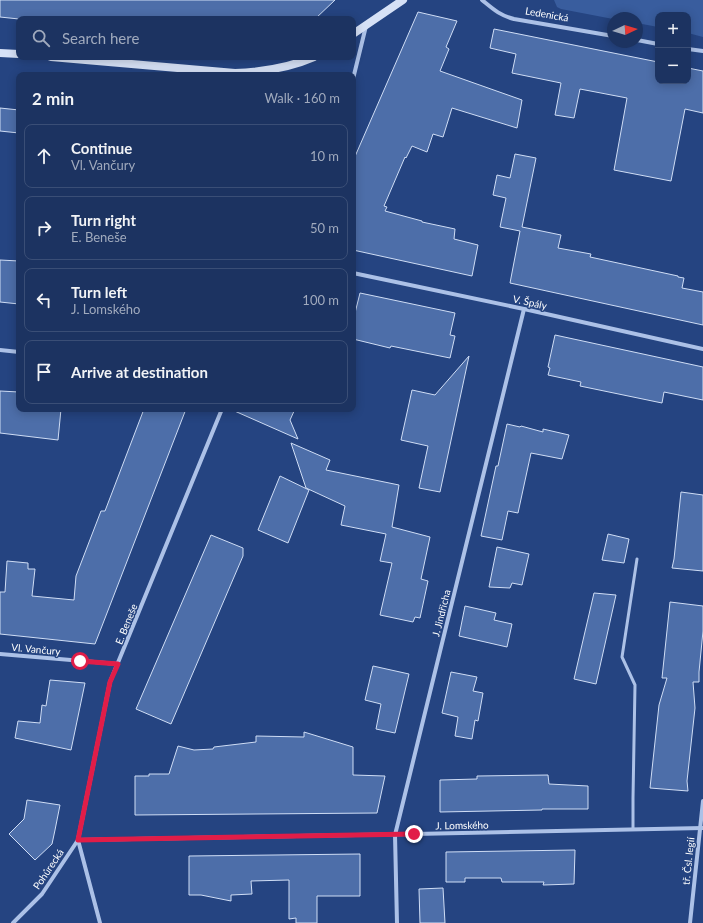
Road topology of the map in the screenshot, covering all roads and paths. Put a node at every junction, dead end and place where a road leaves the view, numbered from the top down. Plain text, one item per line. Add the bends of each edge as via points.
1 (403, 0) edge
2 (482, 0) edge
3 (366, 26) junction
4 (356, 32) edge
5 (607, 35) edge
6 (643, 41) edge
7 (655, 43) edge
8 (691, 49) edge
9 (703, 51) edge
10 (0, 52) edge
11 (16, 54) edge
12 (86, 60) edge
13 (306, 60) edge
14 (224, 72) edge
15 (258, 72) edge
16 (355, 72) edge
17 (356, 274) edge
18 (524, 309) junction
19 (703, 349) edge
20 (0, 350) edge
21 (16, 352) edge
22 (221, 412) edge
23 (637, 559) dead end
24 (0, 654) edge
25 (118, 664) junction
26 (703, 801) edge
27 (702, 828) edge
28 (633, 829) junction
29 (395, 835) junction
30 (78, 840) junction
31 (13, 923) edge
32 (100, 923) edge
33 (397, 923) edge
34 (690, 923) edge

1 - 3 main road
2 - 5 street, Ledenická via 504,16
3 - 4 main road
3 - 16 street
6 - 7 street
8 - 9 street
10 - 11 main road
12 - 14 main road
13 - 15 main road via 287,67
17 - 18 street, V. Špály
18 - 19 street, V. Špály
18 - 29 street, J. Jindřicha
20 - 21 street
22 - 25 street, E. Beneše
23 - 28 lane via 622,657 635,685
24 - 25 street, Vl. Vančury
25 - 30 street, E. Beneše via 110,682
26 - 27 street, tř. Čsl. legií
27 - 28 street, J. Lomského
27 - 34 street, tř. Čsl. legií
28 - 29 street, J. Lomského
29 - 30 street, J. Lomského
29 - 33 street, J. Jindřicha
30 - 31 street, Pohůrecká via 42,894
30 - 32 street, E. Beneše

